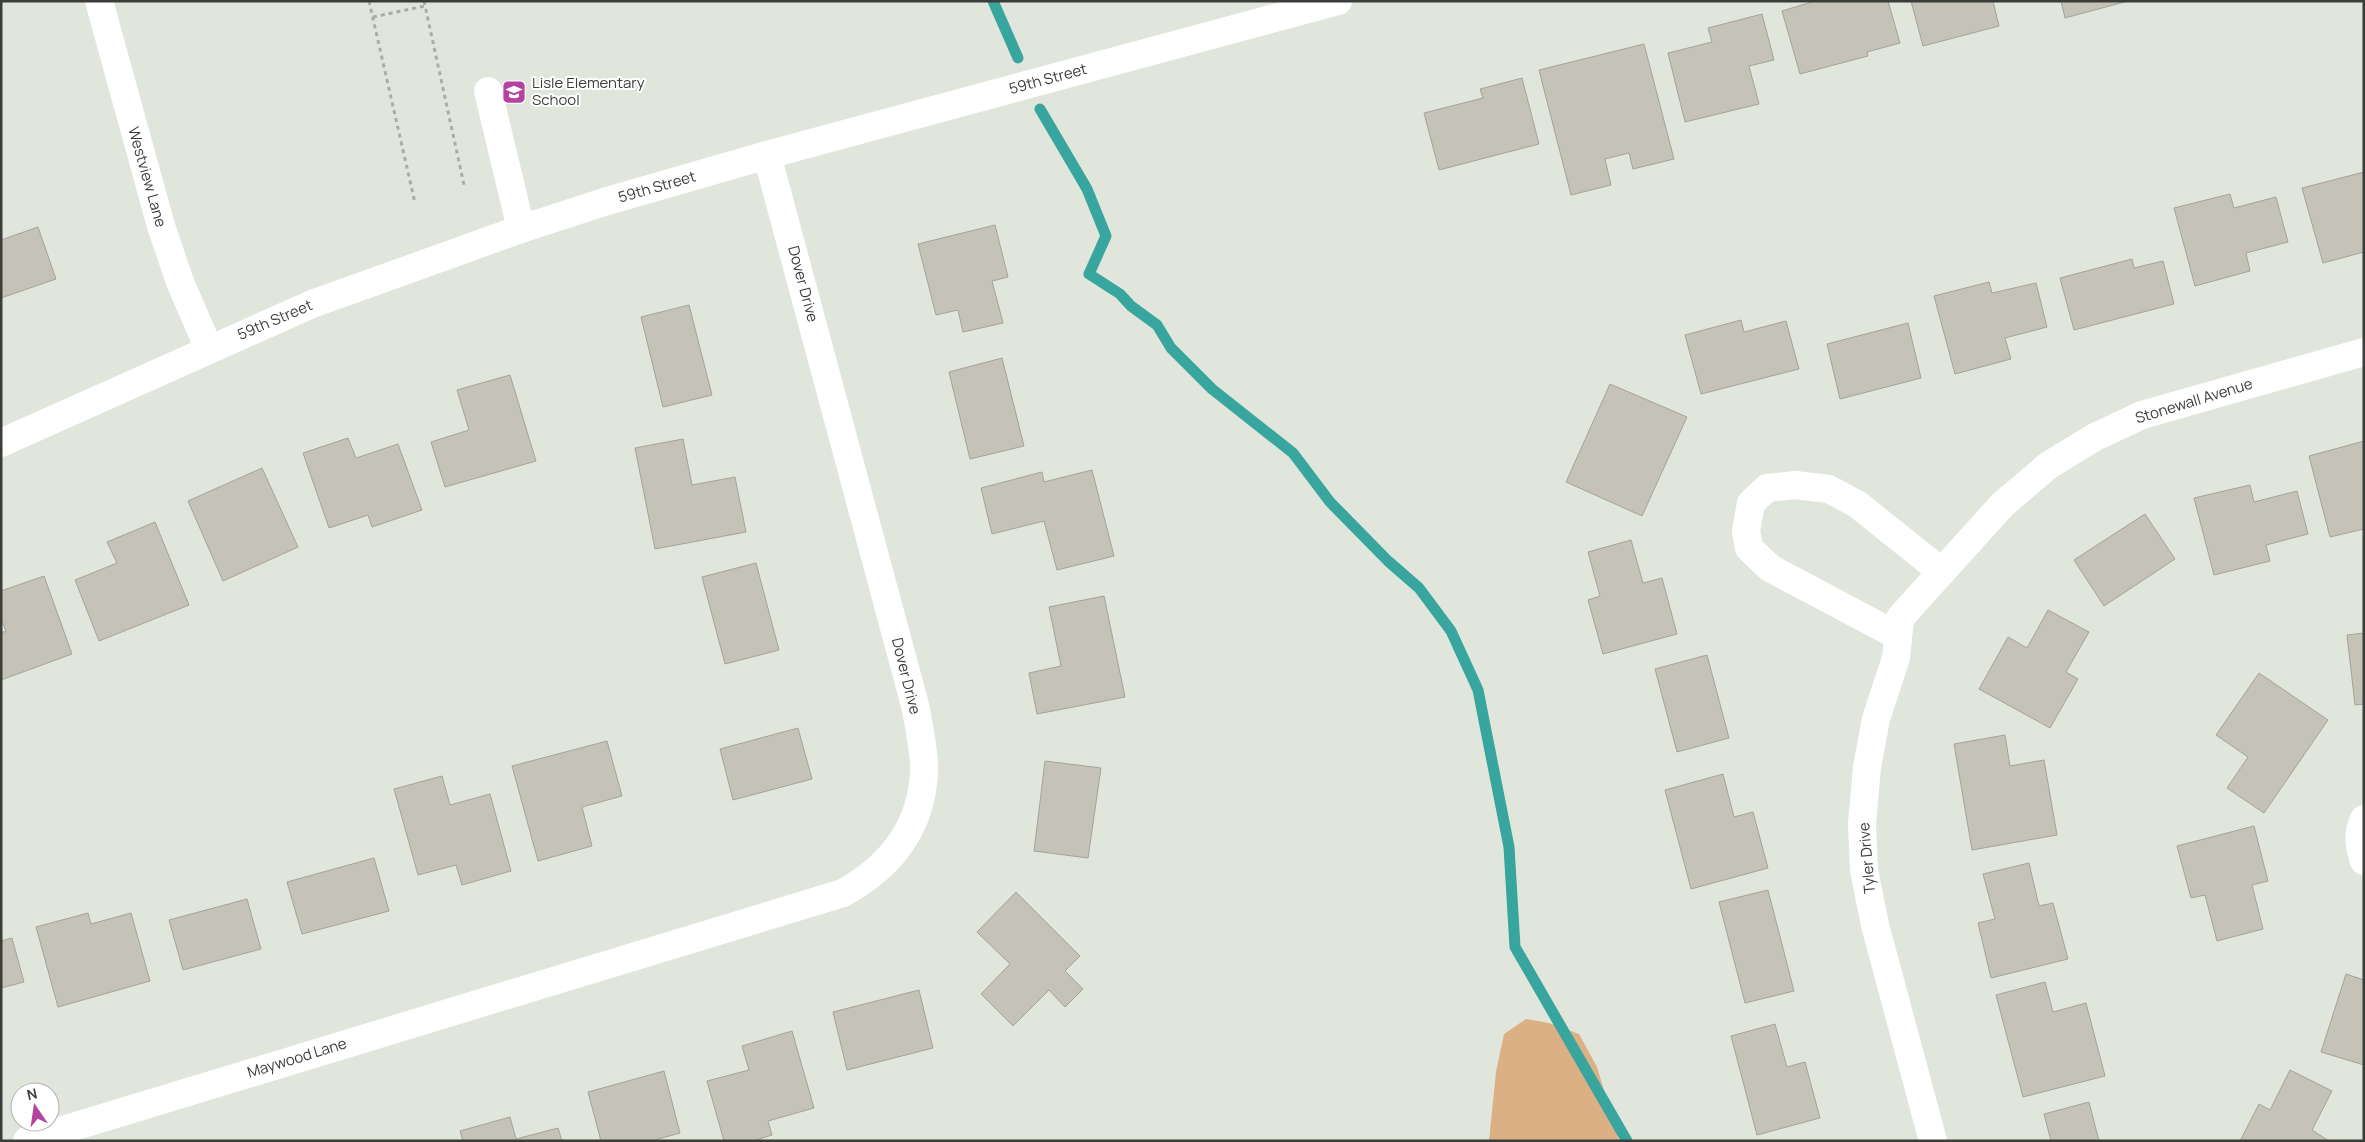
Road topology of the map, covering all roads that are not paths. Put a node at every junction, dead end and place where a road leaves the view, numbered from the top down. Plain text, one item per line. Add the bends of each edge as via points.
1 (99, 1) edge
2 (1338, 1) edge
3 (488, 91) dead end
4 (767, 155) junction
5 (520, 229) junction
6 (209, 349) junction
7 (2364, 352) edge
8 (1, 443) edge
9 (1937, 578) junction
10 (1898, 636) junction
11 (2364, 818) edge
12 (2364, 861) edge
13 (568, 976) joint
14 (28, 1141) edge
15 (1933, 1141) edge

1 - 6 street, Westview Lane via 161,226 180,282
2 - 4 street, 59th Street
3 - 5 street
4 - 5 street, 59th Street
4 - 13 street, Dover Drive via 916,708 924,765 920,800 912,826 899,848 860,883 842,893
5 - 6 street, 59th Street via 312,304
6 - 8 street, 59th Street
7 - 9 street, Stonewall Avenue via 2142,415 2095,437 2049,466 2002,505
9 - 10 street, Tyler Drive via 1900,618
9 - 10 street via 1857,504 1829,489 1794,485 1767,488 1751,503 1746,531 1749,548 1770,568
10 - 15 street, Tyler Drive via 1896,658 1876,719 1867,767 1862,824 1864,870 1875,925
11 - 12 street via 2359,844
13 - 14 street, Maywood Lane

